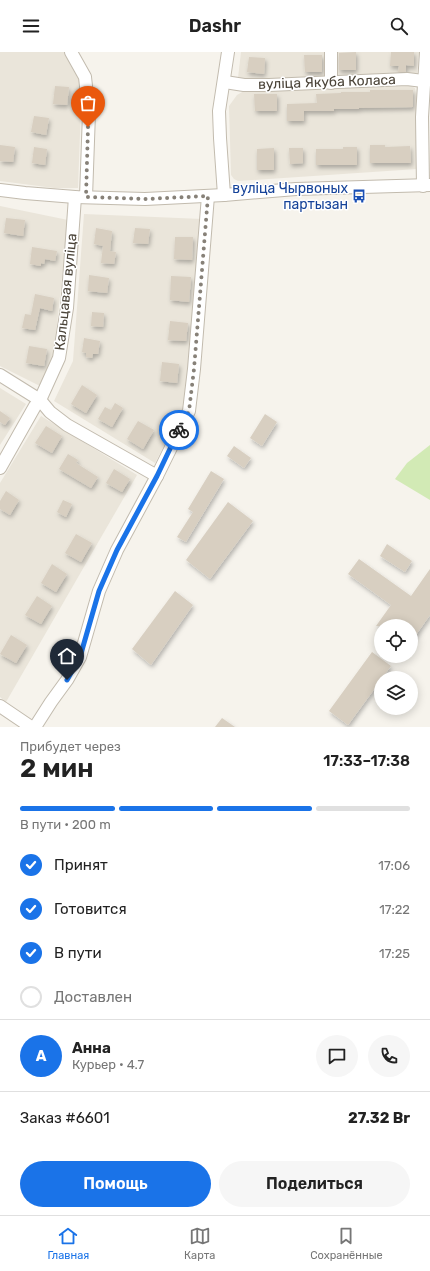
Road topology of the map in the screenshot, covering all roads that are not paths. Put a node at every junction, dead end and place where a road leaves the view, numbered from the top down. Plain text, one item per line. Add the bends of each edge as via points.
1 (71, 52) edge
2 (228, 52) edge
3 (331, 52) edge
4 (426, 52) edge
5 (427, 81) edge
6 (225, 82) junction
7 (331, 82) junction
8 (427, 185) edge
9 (0, 190) edge
10 (224, 195) junction
11 (208, 196) junction
12 (81, 197) junction
13 (0, 375) edge
14 (40, 400) junction
15 (0, 468) edge
16 (157, 476) junction
17 (0, 706) edge
18 (31, 727) edge
19 (35, 727) edge

1 - 12 street, Кальцавая вуліца via 85,77 88,113
2 - 6 street
3 - 7 street
4 - 5 street
5 - 7 street, вуліца Якуба Коласа via 407,79
5 - 8 street via 422,117
6 - 7 street, вуліца Якуба Коласа via 244,85
6 - 10 street via 219,111
8 - 10 street via 296,189
9 - 12 street
10 - 11 street
11 - 12 street via 145,199
11 - 16 street via 189,411
12 - 14 street, Кальцавая вуліца via 59,358
13 - 14 street
14 - 15 street, Кальцавая вуліца
14 - 16 street via 67,426
16 - 19 street via 117,550 99,591 80,657
17 - 18 street

